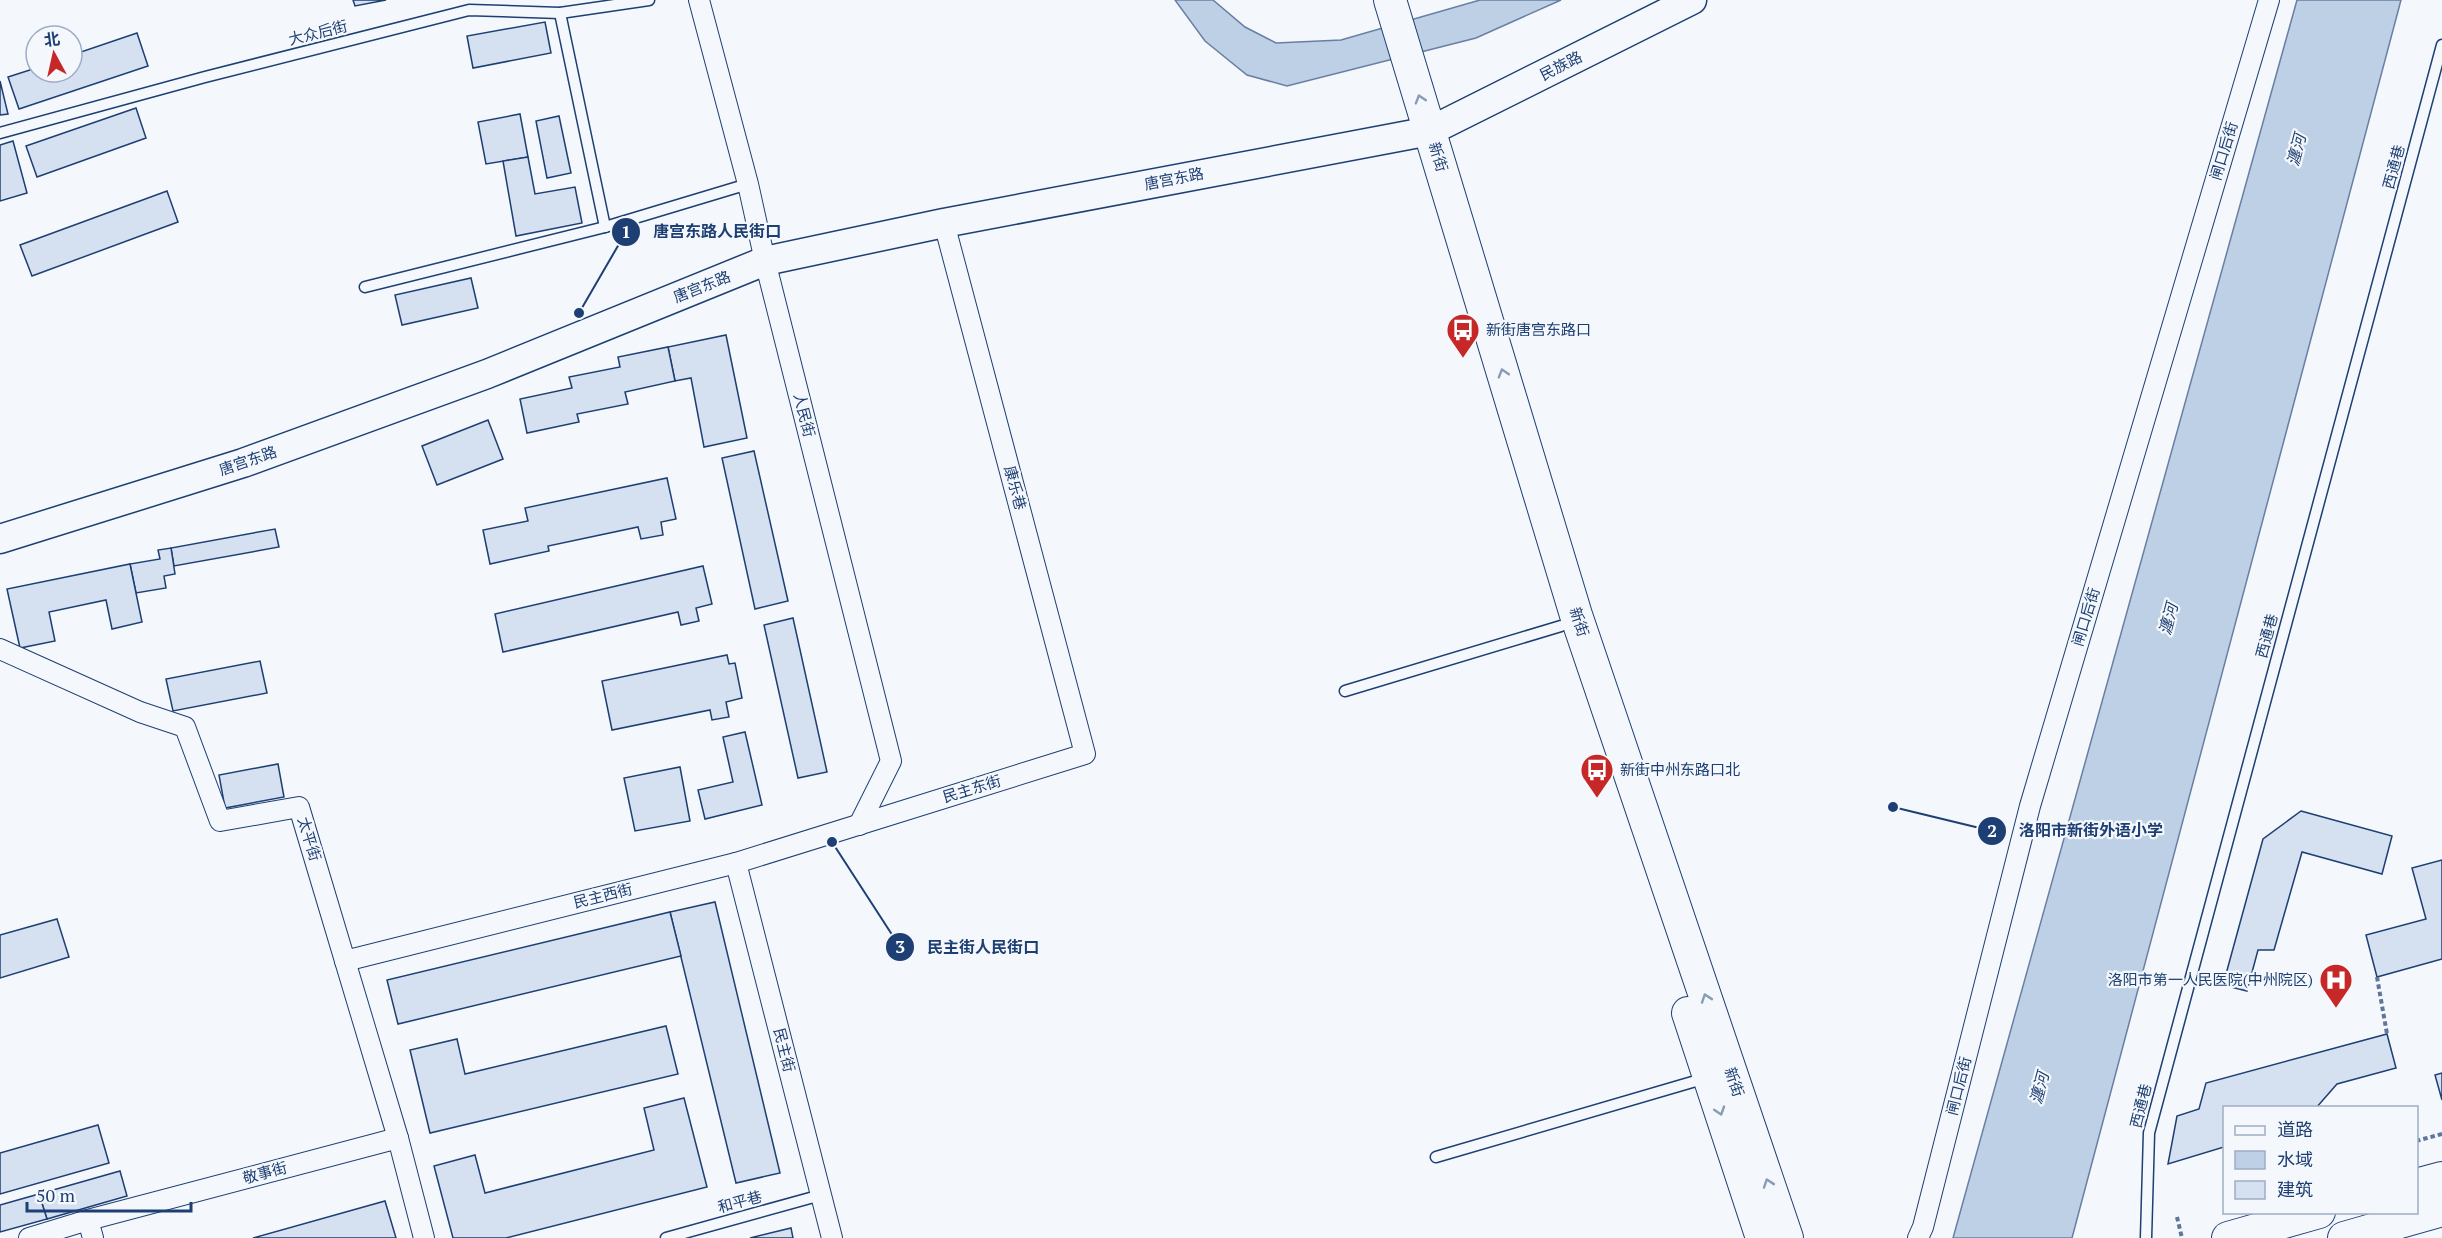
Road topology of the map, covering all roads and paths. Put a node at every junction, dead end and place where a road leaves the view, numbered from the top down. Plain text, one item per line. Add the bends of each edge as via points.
1 (649, 0) edge
2 (699, 0) edge
3 (1692, 0) edge
4 (2269, 0) edge
5 (1375, 1) edge
6 (560, 13) junction
7 (2442, 45) edge
8 (0, 133) edge
9 (1420, 133) junction
10 (748, 184) junction
11 (944, 223) junction
12 (605, 227) junction
13 (765, 261) junction
14 (365, 287) dead end
15 (0, 539) edge
16 (1560, 627) junction
17 (0, 649) edge
18 (1345, 691) dead end
19 (1085, 754) joint
20 (859, 825) junction
21 (736, 863) junction
22 (345, 961) junction
23 (2377, 977) dead end
24 (2387, 1034) dead end
25 (1709, 1077) junction
26 (2442, 1134) edge
27 (398, 1137) junction
28 (2418, 1140) edge
29 (1436, 1157) dead end
30 (2442, 1178) edge
31 (2418, 1184) edge
32 (822, 1195) junction
33 (2442, 1210) edge
34 (2312, 1214) edge
35 (2177, 1217) dead end
36 (91, 1229) edge
37 (29, 1238) edge
38 (424, 1238) edge
39 (666, 1238) edge
40 (832, 1238) edge
41 (1762, 1238) edge
42 (1787, 1238) edge
43 (1918, 1238) edge
44 (2146, 1238) edge
45 (2182, 1238) edge
46 (2228, 1238) edge
47 (2344, 1238) edge

1 - 6 lane, 大众后街
2 - 10 street, 人民街
3 - 9 street, 民族路
4 - 43 street, 闸口后街 via 2030,806
5 - 9 main road, 新街
6 - 8 lane, 大众后街 via 469,10
6 - 12 lane
7 - 44 lane, 西通巷 via 2149,1133
9 - 11 street, 唐宫东路
9 - 16 main road, 新街
42 -> 9 main road, 新街 via 1576,615
10 - 12 lane
10 - 13 street, 人民街
11 - 13 street, 唐宫东路
11 - 19 street, 康乐巷
12 - 14 lane
13 - 15 street, 唐宫东路 via 487,374 243,463
13 - 20 street, 人民街 via 891,760
16 - 18 lane
16 - 25 main road, 新街
17 - 22 street, 太平街 via 140,712 185,726 219,821 299,807
19 - 20 street, 民主东街
20 - 21 street, 民主西街
21 - 22 street, 民主西街
21 - 32 street, 民主街
22 - 27 street, 太平街
23 - 24 path
25 - 29 lane
25 -> 41 main road, 新街
26 - 28 path
27 - 36 street, 敬事街
27 - 38 street, 太平街
30 - 31 main road
32 - 39 lane, 和平巷
32 - 40 street, 民主街
33 - 47 main road
34 - 46 main road
35 - 45 path
36 - 37 street, 敬事街

